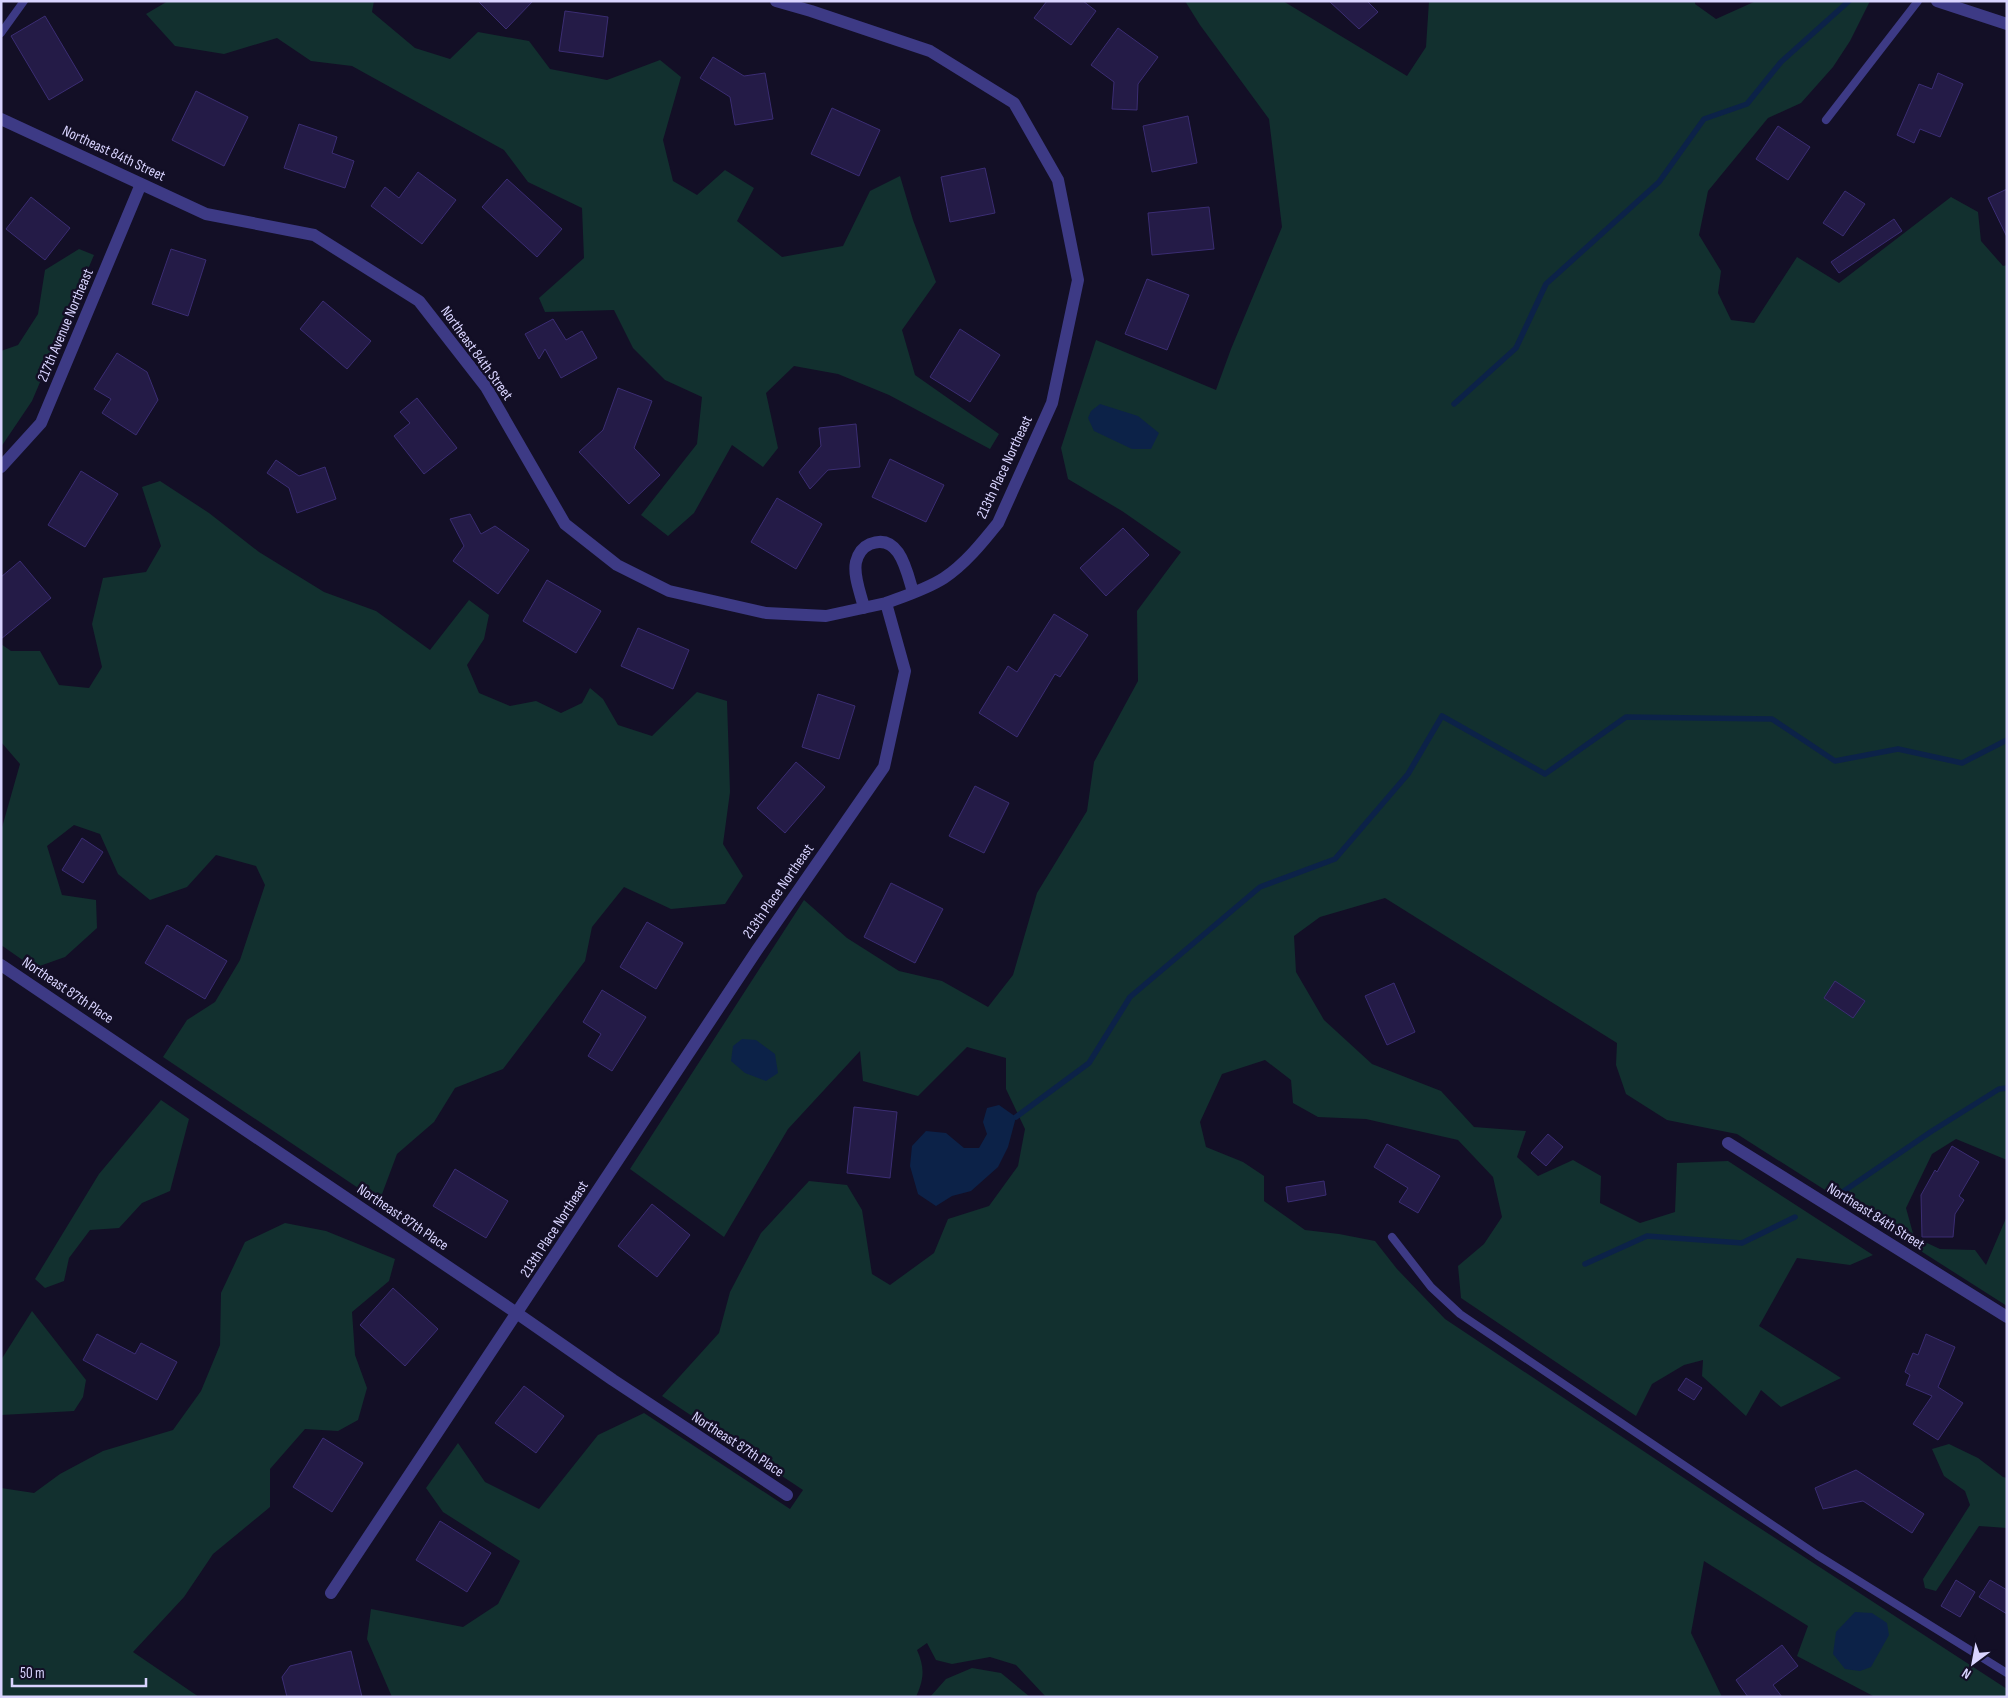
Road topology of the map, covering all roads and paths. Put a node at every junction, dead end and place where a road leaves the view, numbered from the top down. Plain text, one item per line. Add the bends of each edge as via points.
1 (24, 1) edge
2 (776, 1) edge
3 (1918, 1) edge
4 (1937, 1) edge
5 (2007, 24) edge
6 (1, 33) edge
7 (1, 119) edge
8 (1826, 120) dead end
9 (141, 184) junction
10 (1, 467) edge
11 (913, 592) junction
12 (886, 603) junction
13 (864, 608) junction
14 (1, 965) edge
15 (1728, 1143) dead end
16 (1392, 1237) dead end
17 (518, 1314) junction
18 (2007, 1318) edge
19 (787, 1495) dead end
20 (331, 1593) dead end
21 (2007, 1673) edge

1 - 6 lane
2 - 11 street, 213th Place Northeast via 930,51 1014,103 1058,180 1078,280 1052,403 998,523 968,558 943,579
3 - 8 lane
4 - 5 street
7 - 9 street, Northeast 84th Street
9 - 10 street, 217th Avenue Northeast via 41,423
9 - 13 street, Northeast 84th Street via 206,214 314,235 419,301 486,387 565,524 617,565 669,591 766,613 826,616
11 - 12 street, 213th Place Northeast
11 - 13 street via 898,551 885,543 870,544 863,549 856,563
12 - 13 street, Northeast 84th Street
12 - 17 street, 213th Place Northeast via 905,671 884,767 757,950
14 - 17 street, Northeast 87th Place
15 - 18 street, Northeast 84th Street
16 - 21 lane via 1431,1287 1460,1314 1817,1555
17 - 19 street, Northeast 87th Place
17 - 20 street, 213th Place Northeast

